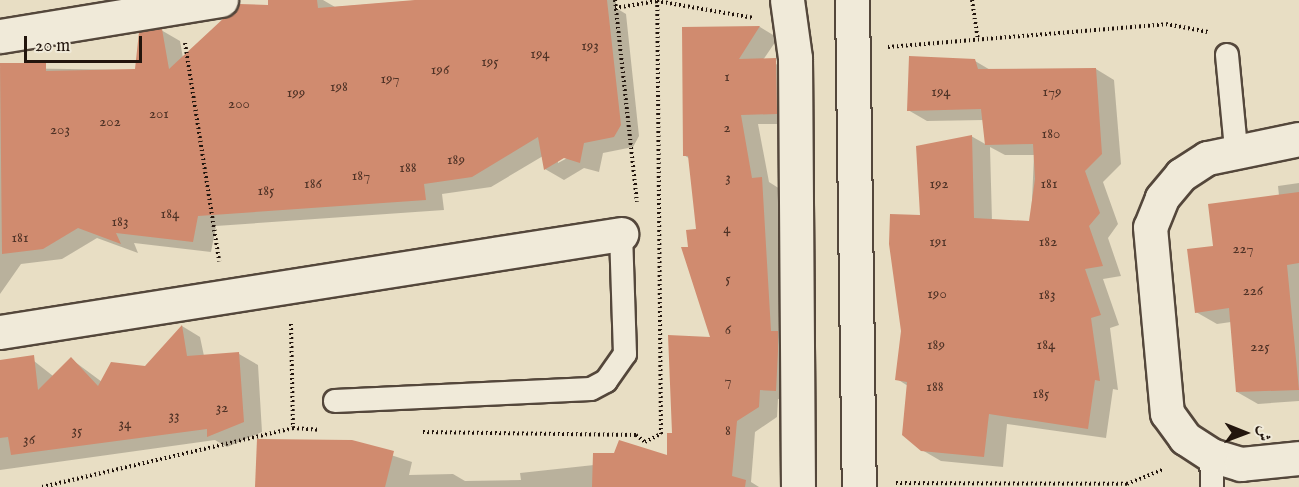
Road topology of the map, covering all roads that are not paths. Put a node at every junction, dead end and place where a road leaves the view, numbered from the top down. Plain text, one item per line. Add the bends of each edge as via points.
1 (221, 0) edge
2 (852, 0) edge
3 (790, 13) edge
4 (0, 36) edge
5 (1227, 55) road end
6 (1299, 139) edge
7 (1236, 148) junction
8 (630, 221) joint
9 (0, 332) edge
10 (335, 401) dead end
11 (1198, 446) junction
12 (1299, 458) edge
13 (859, 485) edge
14 (798, 487) edge
15 (1212, 487) edge

1 - 4 street
2 - 13 street
3 - 14 street
5 - 7 lane
6 - 7 street
7 - 11 street via 1207,158 1181,175 1162,198 1150,227 1167,413
8 - 9 street via 291,285
8 - 10 lane via 625,354 606,381 591,388
11 - 12 street via 1240,464
11 - 15 lane

